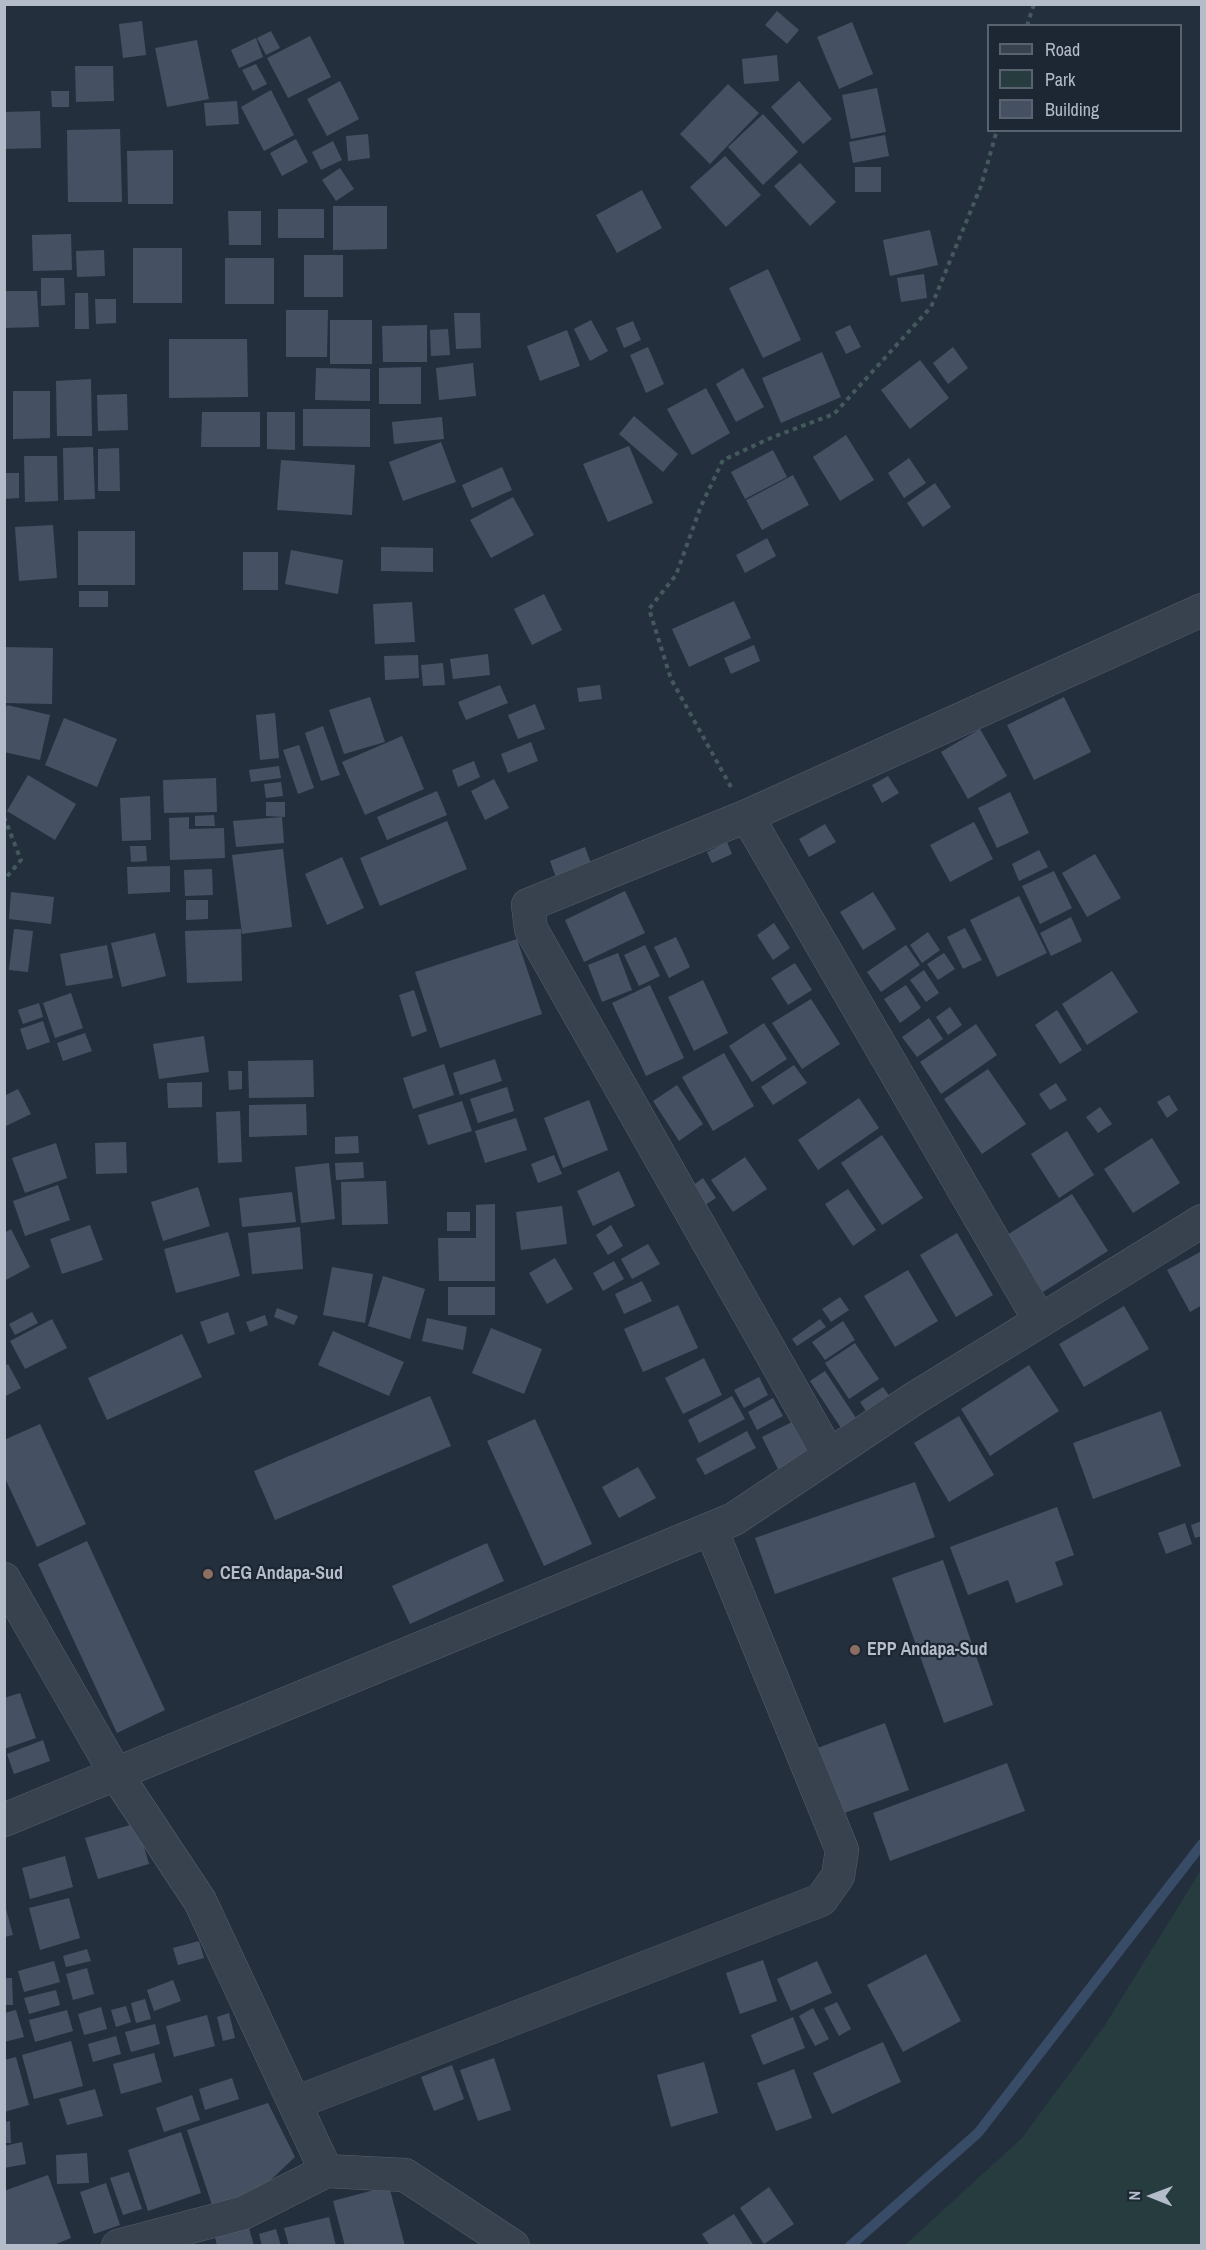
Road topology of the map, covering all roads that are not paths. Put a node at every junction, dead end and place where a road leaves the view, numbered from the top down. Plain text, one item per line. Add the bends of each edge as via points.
1 (1202, 610) edge
2 (747, 816) junction
3 (1202, 1221) edge
4 (1040, 1321) junction
5 (829, 1455) junction
6 (711, 1528) junction
7 (4, 1579) edge
8 (116, 1774) junction
9 (4, 1820) edge
10 (295, 2103) junction
11 (326, 2171) junction
12 (118, 2246) edge
13 (513, 2246) edge

1 - 2 street
2 - 4 street
2 - 5 street via 528,905 531,929
3 - 4 street
4 - 5 street
5 - 6 street via 734,1519
6 - 8 street
6 - 10 street via 842,1850 838,1876 820,1900
7 - 8 street
8 - 9 street
8 - 10 street via 200,1901
10 - 11 street
11 - 12 street via 243,2214
11 - 13 street via 405,2175

